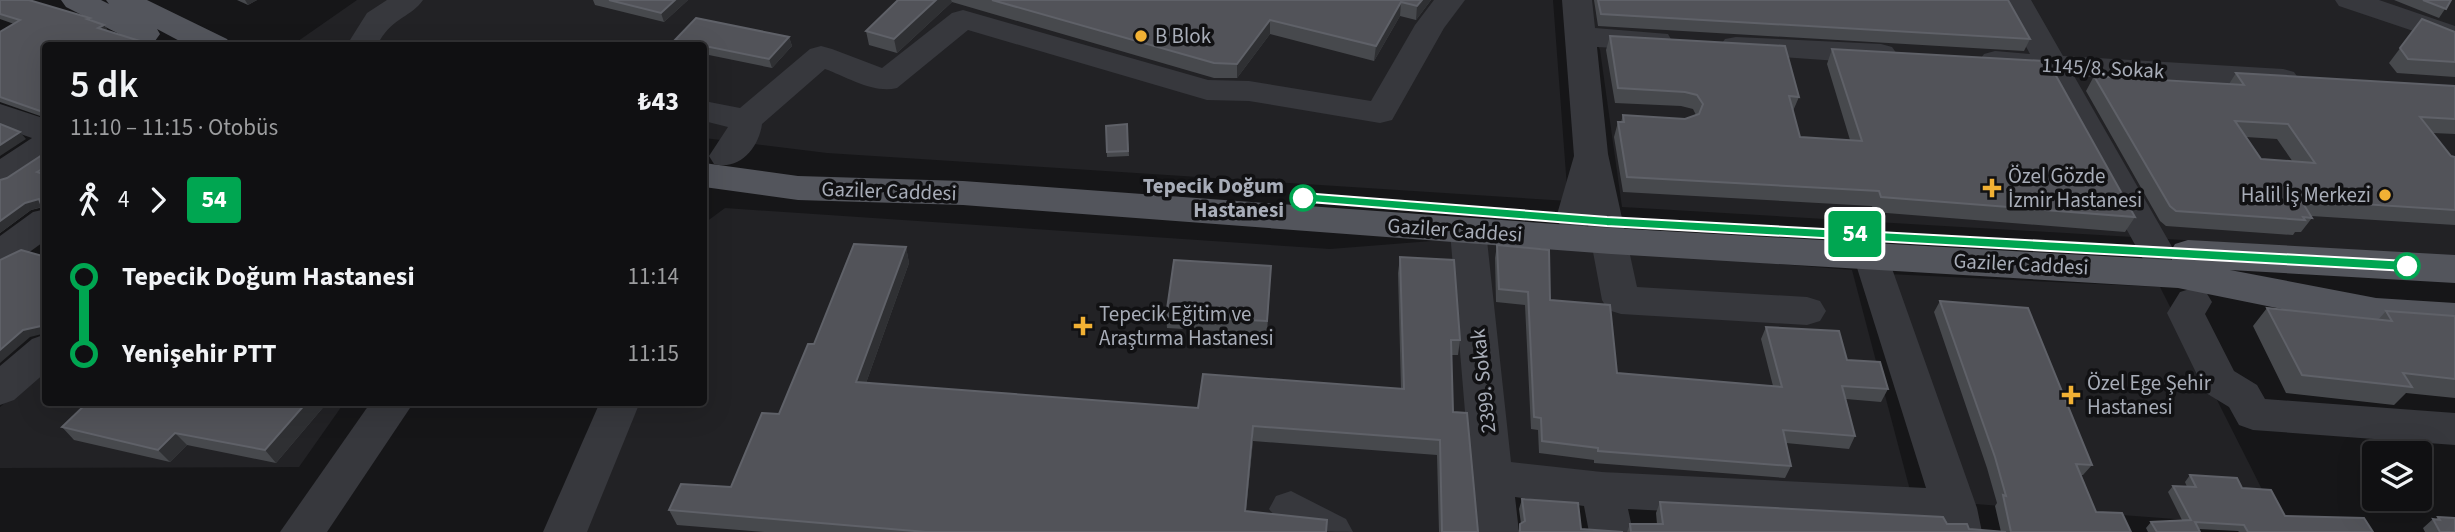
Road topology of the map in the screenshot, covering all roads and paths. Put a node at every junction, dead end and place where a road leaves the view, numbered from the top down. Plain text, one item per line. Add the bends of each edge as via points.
1 (77, 0) edge
2 (122, 0) edge
3 (408, 0) edge
4 (1450, 0) edge
5 (1577, 0) edge
6 (2015, 0) edge
7 (2350, 0) edge
8 (2455, 36) edge
9 (1583, 37) junction
10 (157, 42) edge
11 (208, 42) edge
12 (366, 42) edge
13 (1915, 57) edge
14 (1970, 60) edge
15 (2053, 65) junction
16 (2316, 81) edge
17 (707, 112) edge
18 (0, 115) edge
19 (746, 120) junction
20 (42, 130) edge
21 (42, 147) edge
22 (709, 161) edge
23 (0, 175) edge
24 (42, 223) edge
25 (1597, 227) junction
26 (1468, 231) junction
27 (1, 253) edge
28 (1871, 255) junction
29 (2455, 270) edge
30 (2176, 276) junction
31 (1807, 311) dead end
32 (2450, 314) edge
33 (42, 352) edge
34 (0, 389) edge
35 (367, 406) edge
36 (391, 406) edge
37 (618, 406) edge
38 (2455, 429) edge
39 (1492, 477) junction
40 (1602, 490) junction
41 (1291, 509) dead end
42 (1958, 520) edge
43 (279, 532) edge
44 (302, 532) edge
45 (565, 532) edge
46 (1331, 532) edge
47 (1497, 532) edge
48 (1611, 532) edge

1 - 10 main road
2 - 11 main road
3 - 12 street via 378,19
4 - 19 lane via 1430,25 1380,113 1249,91 1207,90 963,19 886,81 821,56
5 - 9 street
6 - 15 street
7 - 8 street
9 - 13 street
9 - 25 street via 1602,116 1591,154
14 - 15 street, 1145/8. Sokak
15 - 16 street, 1145/8. Sokak
15 - 30 street
17 - 19 street
18 - 20 street
19 - 22 street via 744,134
21 - 23 street
22 - 25 main road, Gaziler Caddesi via 733,166 774,162
22 - 26 main road, Gaziler Caddesi via 798,188 963,193
24 - 27 street
25 - 26 main road, Gaziler Caddesi
25 - 28 main road, Gaziler Caddesi
25 - 30 main road, Gaziler Caddesi
25 - 31 street via 1621,300
26 - 39 street, 2399. Sokak
28 - 30 main road, Gaziler Caddesi
28 - 42 street
29 - 30 main road, Gaziler Caddesi
30 - 32 main road, Gaziler Caddesi via 2376,313
30 - 38 street via 2186,313 2220,382 2243,396 2253,414
33 - 34 street
35 - 43 street
36 - 44 street
37 - 45 street
39 - 40 street
39 - 47 street, 2399. Sokak
40 - 42 street
40 - 48 street
41 - 46 street

